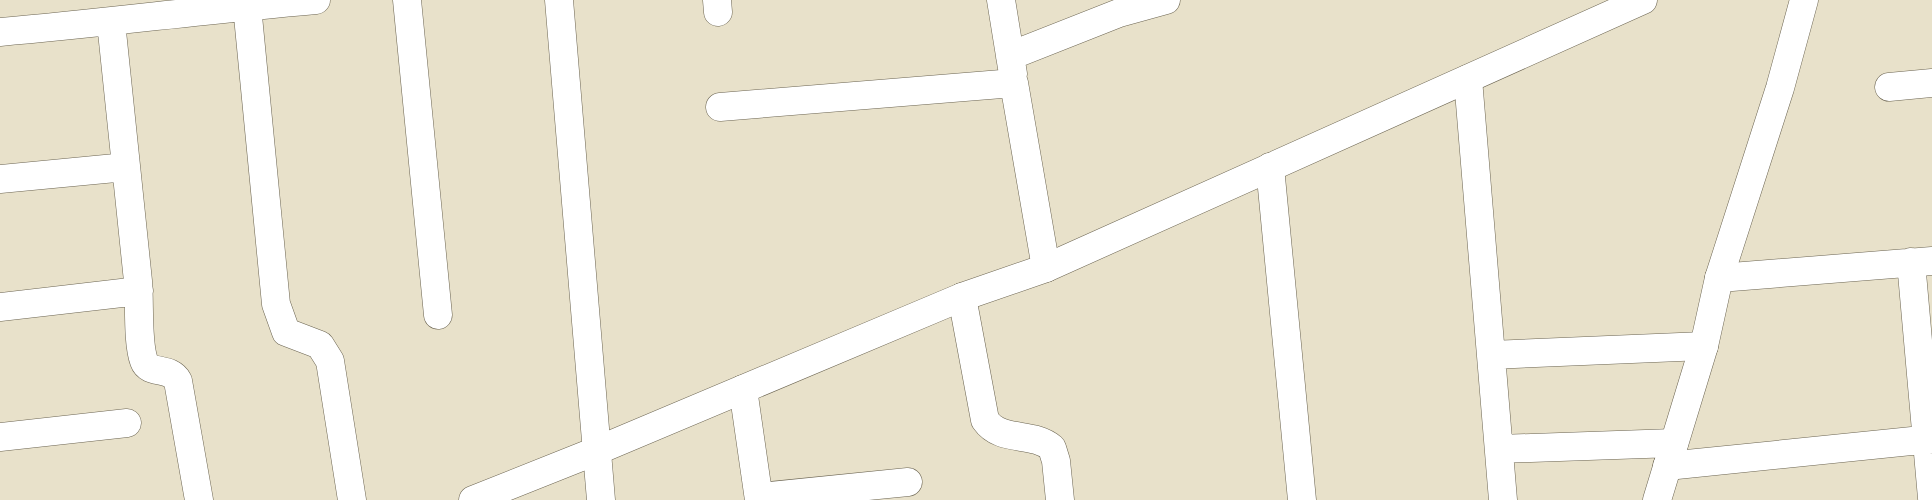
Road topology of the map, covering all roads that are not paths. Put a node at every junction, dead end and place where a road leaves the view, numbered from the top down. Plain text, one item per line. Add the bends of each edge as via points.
1 (316, 0) edge
2 (407, 0) edge
3 (558, 0) edge
4 (1001, 0) edge
5 (1166, 0) edge
6 (1643, 0) edge
7 (1804, 0) edge
8 (247, 6) junction
9 (1118, 6) edge
10 (111, 22) junction
11 (0, 32) edge
12 (1010, 56) junction
13 (1468, 79) junction
14 (1014, 83) junction
15 (1932, 83) edge
16 (1889, 87) dead end
17 (720, 107) dead end
18 (126, 167) junction
19 (1270, 167) junction
20 (0, 179) edge
21 (1922, 262) edge
22 (1046, 268) junction
23 (1719, 278) junction
24 (139, 291) junction
25 (962, 297) junction
26 (0, 307) edge
27 (438, 315) dead end
28 (1704, 346) junction
29 (1491, 355) junction
30 (743, 389) junction
31 (127, 423) dead end
32 (0, 437) edge
33 (1930, 439) edge
34 (1499, 449) junction
35 (596, 451) junction
36 (1671, 454) junction
37 (908, 482) dead end
38 (1932, 498) edge
39 (759, 499) edge
40 (199, 500) edge
41 (352, 500) edge
42 (473, 500) edge
43 (601, 500) edge
44 (1060, 500) edge
45 (1302, 500) edge
46 (1503, 500) edge
47 (1657, 500) edge

1 - 8 street
2 - 27 street
3 - 35 street
4 - 12 street
5 - 9 street
6 - 13 street
7 - 23 street via 1780,88
8 - 10 street
8 - 41 street via 276,304 286,332 320,345 330,361
9 - 12 street
10 - 11 street
10 - 18 street
12 - 14 street
13 - 19 street
13 - 29 street
14 - 17 street
14 - 22 street
15 - 16 street
18 - 20 street
18 - 24 street
19 - 22 street
19 - 45 street
21 - 23 street
21 - 33 street
22 - 25 street
23 - 28 street
24 - 26 street
24 - 40 street via 144,360 150,368 170,371 178,380
25 - 30 street
25 - 44 street via 985,420 989,427 1005,435 1039,441 1052,448
28 - 29 street
28 - 36 street
29 - 34 street
30 - 35 street
30 - 39 street
31 - 32 street
33 - 36 street
33 - 38 street
34 - 36 street
34 - 46 street
35 - 42 street
35 - 43 street
36 - 47 street
37 - 39 street

